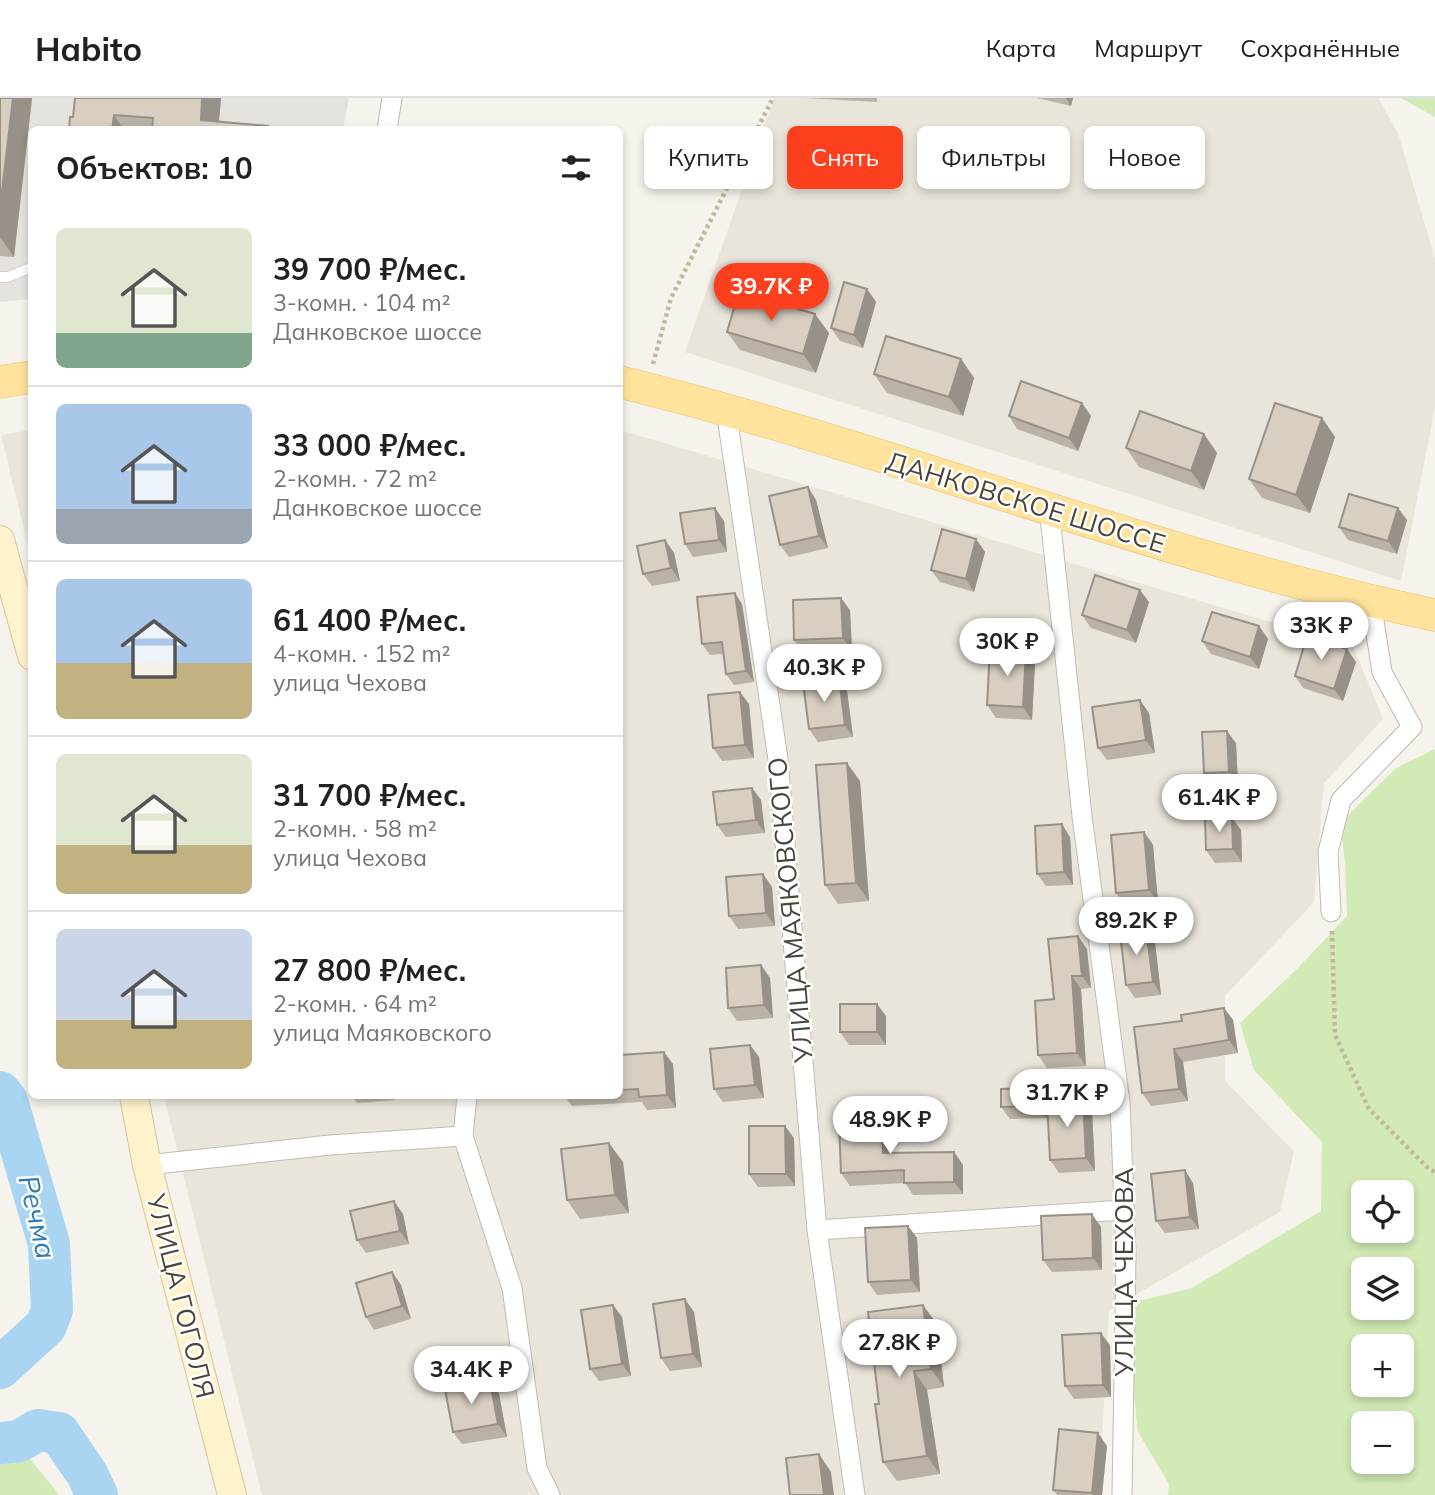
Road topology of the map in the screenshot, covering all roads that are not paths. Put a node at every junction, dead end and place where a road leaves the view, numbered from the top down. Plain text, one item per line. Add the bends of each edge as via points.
1 (392, 98) edge
2 (388, 126) edge
3 (28, 269) edge
4 (0, 277) edge
5 (28, 378) edge
6 (0, 382) edge
7 (633, 385) edge
8 (726, 410) junction
9 (1049, 508) junction
10 (0, 540) edge
11 (1371, 602) junction
12 (1435, 615) edge
13 (28, 642) edge
14 (1331, 912) road end
15 (135, 1099) edge
16 (467, 1099) edge
17 (463, 1136) junction
18 (148, 1165) junction
19 (1124, 1210) junction
20 (817, 1230) junction
21 (232, 1495) edge
22 (550, 1495) edge
23 (855, 1495) edge
24 (1122, 1495) edge

1 - 2 street
3 - 4 lane
5 - 6 main road
7 - 8 main road, ДАНКОВСКОЕ ШОССЕ
8 - 9 main road, ДАНКОВСКОЕ ШОССЕ
8 - 20 street, УЛИЦА МАЯКОВСКОГО via 778,759
9 - 11 main road, ДАНКОВСКОЕ ШОССЕ via 1208,559
9 - 19 street, УЛИЦА ЧЕХОВА via 1082,816 1120,1103
10 - 13 street
11 - 12 main road, ДАНКОВСКОЕ ШОССЕ
11 - 14 street via 1382,672 1412,727 1340,800 1328,852
15 - 18 street, УЛИЦА ГОГОЛЯ
16 - 17 street
17 - 18 street via 330,1144
17 - 22 street via 512,1288 537,1468
18 - 21 street, УЛИЦА ГОГОЛЯ
19 - 20 street
19 - 24 street, УЛИЦА ЧЕХОВА
20 - 23 street, УЛИЦА МАЯКОВСКОГО

